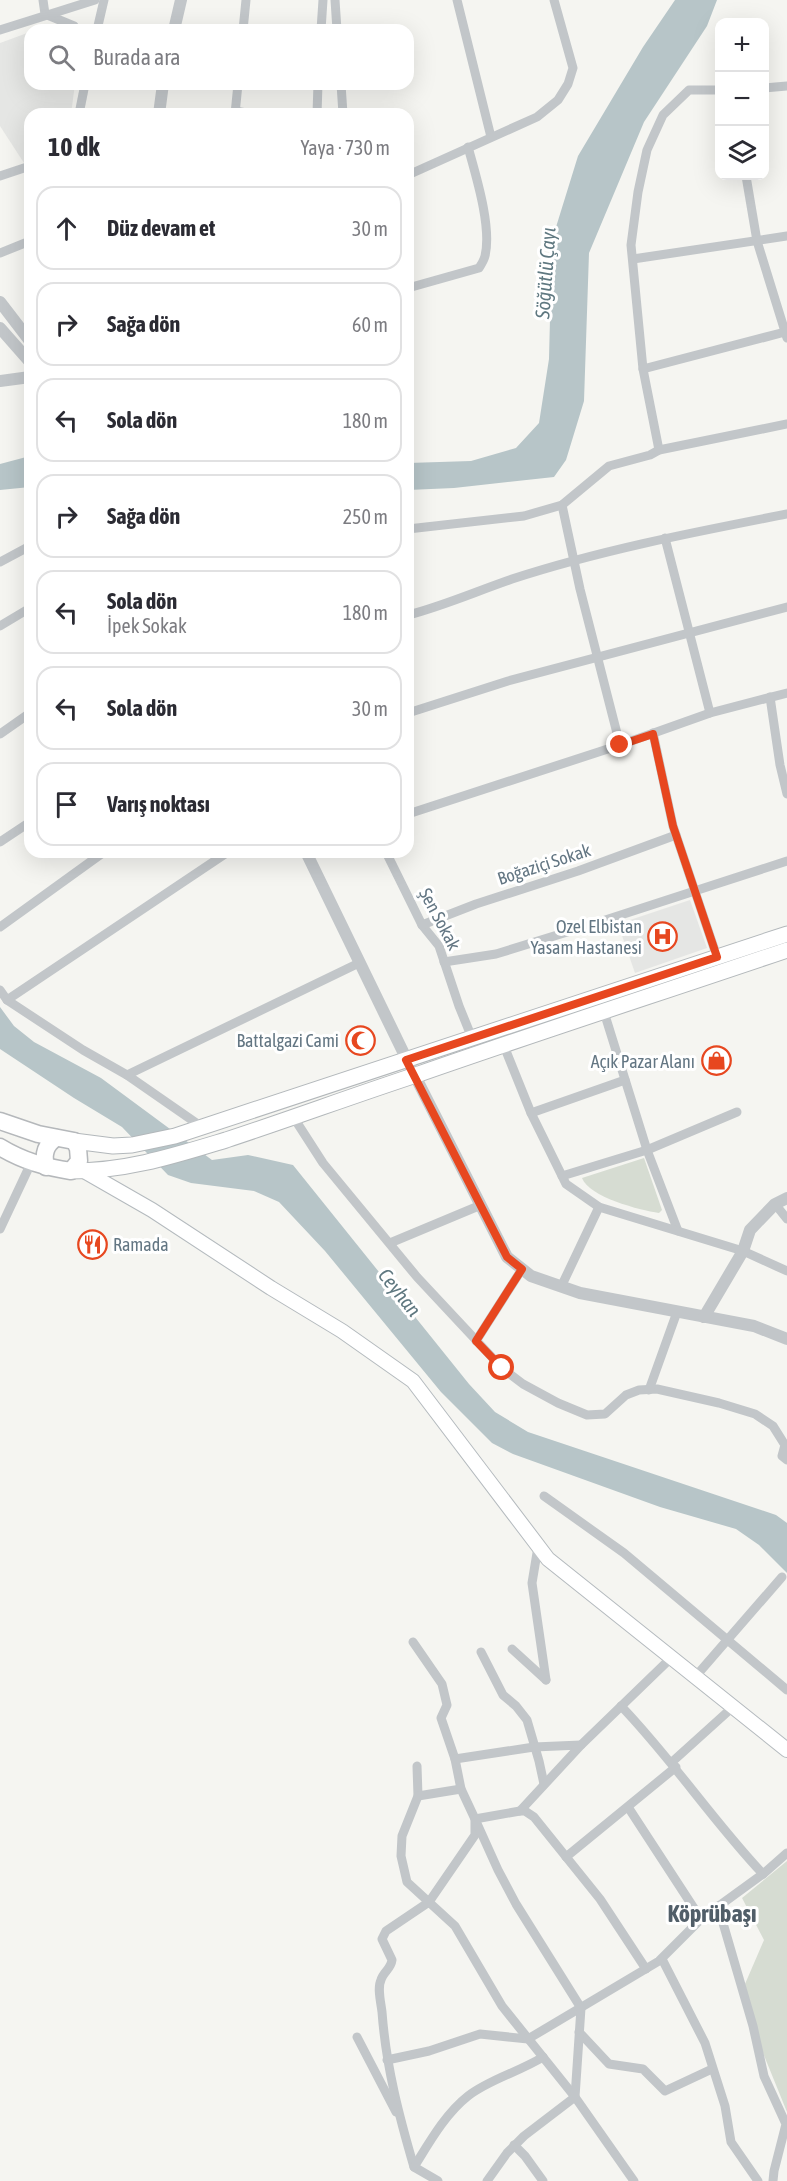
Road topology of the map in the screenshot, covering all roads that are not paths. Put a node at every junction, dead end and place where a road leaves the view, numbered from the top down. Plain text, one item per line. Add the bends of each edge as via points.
1 (43, 0) edge
2 (94, 0) edge
3 (104, 0) edge
4 (181, 0) edge
5 (246, 0) edge
6 (323, 0) edge
7 (335, 0) edge
8 (457, 0) edge
9 (554, 0) edge
10 (45, 14) junction
11 (69, 24) edge
12 (98, 24) edge
13 (175, 24) edge
14 (244, 24) edge
15 (321, 24) edge
16 (337, 24) edge
17 (0, 30) edge
18 (787, 86) edge
19 (769, 88) edge
20 (85, 90) edge
21 (162, 90) edge
22 (237, 90) edge
23 (318, 90) edge
24 (341, 90) edge
25 (715, 90) edge
26 (81, 108) edge
27 (160, 108) edge
28 (236, 108) edge
29 (316, 108) edge
30 (343, 108) edge
31 (491, 137) junction
32 (468, 147) junction
33 (24, 168) edge
34 (414, 171) edge
35 (0, 176) edge
36 (747, 180) edge
37 (787, 236) edge
38 (757, 241) junction
39 (24, 244) edge
40 (0, 254) edge
41 (633, 259) junction
42 (414, 286) edge
43 (0, 302) edge
44 (0, 328) edge
45 (24, 333) edge
46 (786, 335) edge
47 (24, 355) edge
48 (643, 369) junction
49 (24, 378) edge
50 (0, 381) edge
51 (787, 424) edge
52 (659, 450) junction
53 (562, 505) junction
54 (787, 514) edge
55 (414, 528) edge
56 (666, 538) junction
57 (24, 549) edge
58 (0, 562) edge
59 (575, 562) junction
60 (787, 607) edge
61 (24, 612) edge
62 (414, 613) edge
63 (0, 626) edge
64 (689, 633) junction
65 (597, 657) junction
66 (787, 693) edge
67 (770, 697) junction
68 (414, 711) edge
69 (710, 713) junction
70 (24, 717) edge
71 (0, 734) edge
72 (653, 734) junction
73 (620, 745) junction
74 (787, 794) edge
75 (414, 812) edge
76 (24, 826) edge
77 (676, 835) junction
78 (0, 842) edge
79 (96, 858) edge
80 (219, 858) edge
81 (309, 858) edge
82 (389, 858) edge
83 (787, 861) edge
84 (694, 891) junction
85 (422, 924) junction
86 (0, 927) edge
87 (787, 934) edge
88 (787, 950) edge
89 (717, 957) junction
90 (444, 962) junction
91 (360, 963) junction
92 (0, 990) edge
93 (7, 1000) junction
94 (604, 1012) junction
95 (472, 1038) junction
96 (504, 1046) junction
97 (406, 1060) junction
98 (127, 1075) junction
99 (415, 1075) junction
100 (625, 1080) junction
101 (737, 1112) dead end
102 (531, 1113) junction
103 (294, 1118) junction
104 (0, 1121) edge
105 (202, 1127) junction
106 (56, 1138) junction
107 (74, 1141) junction
108 (0, 1148) edge
109 (647, 1150) junction
110 (39, 1165) junction
111 (77, 1171) junction
112 (562, 1176) junction
113 (787, 1198) edge
114 (775, 1204) junction
115 (481, 1205) junction
116 (599, 1207) junction
117 (787, 1219) edge
118 (0, 1230) edge
119 (678, 1231) junction
120 (390, 1244) junction
121 (743, 1251) junction
122 (522, 1269) junction
123 (787, 1271) edge
124 (561, 1287) junction
125 (677, 1312) junction
126 (704, 1317) junction
127 (787, 1339) edge
128 (476, 1341) junction
129 (649, 1390) junction
130 (787, 1430) edge
131 (782, 1441) junction
132 (787, 1460) edge
133 (544, 1496) dead end
134 (538, 1547) junction
135 (782, 1577) dead end
136 (728, 1640) junction
137 (413, 1642) dead end
138 (512, 1649) dead end
139 (481, 1652) dead end
140 (672, 1657) junction
141 (696, 1676) junction
142 (787, 1690) edge
143 (621, 1706) junction
144 (734, 1706) junction
145 (580, 1745) junction
146 (534, 1747) junction
147 (787, 1750) edge
148 (455, 1759) junction
149 (674, 1764) junction
150 (417, 1766) dead end
151 (544, 1784) junction
152 (461, 1789) junction
153 (418, 1796) junction
154 (628, 1807) junction
155 (520, 1811) junction
156 (475, 1819) junction
157 (787, 1853) edge
158 (566, 1857) junction
159 (763, 1874) junction
160 (429, 1902) junction
161 (718, 1906) junction
162 (701, 1919) junction
163 (662, 1959) junction
164 (646, 1969) junction
165 (581, 2008) junction
166 (579, 2032) junction
167 (357, 2037) dead end
168 (528, 2039) junction
169 (543, 2057) junction
170 (387, 2060) junction
171 (712, 2069) junction
172 (574, 2097) junction
173 (399, 2116) junction
174 (514, 2145) junction
175 (414, 2167) junction
176 (438, 2181) edge
177 (487, 2181) edge
178 (543, 2181) edge
179 (634, 2181) edge
180 (758, 2181) edge
181 (773, 2181) edge

1 - 10 street
2 - 10 street
3 - 12 street
4 - 13 street
5 - 14 street
6 - 15 street
7 - 16 street
8 - 31 street
9 - 31 street via 573,68 568,84 558,100 537,117
10 - 11 street
10 - 17 street
18 - 19 street
20 - 26 street
21 - 27 street
22 - 28 street
23 - 29 street
24 - 30 street
25 - 41 street via 688,90 663,115 647,150 638,192 631,244
31 - 32 street
32 - 34 street
32 - 42 street via 480,190 485,256 479,268
33 - 35 street
36 - 38 street
37 - 38 street
38 - 41 street
38 - 46 street
39 - 40 street
41 - 48 street
43 - 45 street
44 - 47 street
46 - 48 street
48 - 52 street
49 - 50 street
51 - 52 street
52 - 53 street via 609,466
53 - 55 street via 524,516
53 - 59 street
54 - 56 street
56 - 59 street
56 - 64 street
57 - 58 street
59 - 62 street
59 - 65 street
60 - 64 street
61 - 63 street
64 - 65 street
64 - 69 street
65 - 68 street
65 - 73 street
66 - 67 street
67 - 69 street
67 - 74 street
69 - 72 street
70 - 71 street
72 - 73 street
72 - 77 street
73 - 75 street
76 - 78 street
77 - 84 street
77 - 85 street, Boğaziçi Sokak
79 - 86 street
80 - 93 street
81 - 91 street
82 - 85 street, Şen Sokak
83 - 84 street
84 - 89 street
84 - 90 street via 496,954
85 - 90 street, Şen Sokak via 439,946
87 - 89 main road
88 - 94 main road
89 - 95 main road
90 - 95 street, Şen Sokak
91 - 97 street
91 - 98 street
92 - 93 street
93 - 98 street
94 - 96 main road
94 - 100 street
95 - 97 main road
96 - 99 main road
96 - 102 street
97 - 99 street
97 - 105 main road
98 - 105 street
99 - 103 main road
99 - 115 street
100 - 102 street
100 - 109 street
101 - 109 street
102 - 112 street
103 - 111 main road via 149,1163
103 - 120 street via 324,1163
104 - 106 highway
105 - 107 main road via 132,1145
106 - 107 highway
106 - 110 highway via 47,1146 45,1160
107 - 111 highway via 78,1148
108 - 110 highway
109 - 112 street
109 - 119 street
110 - 111 highway
110 - 118 street
111 - 134 main road via 152,1210 413,1381
112 - 116 street via 566,1184
113 - 114 street
114 - 117 street
114 - 121 street via 750,1230
115 - 120 street
115 - 122 street via 507,1257
116 - 119 street
116 - 124 street
119 - 121 street
120 - 128 street
121 - 123 street
121 - 126 street
122 - 124 street
122 - 128 street
124 - 125 street
125 - 126 street
125 - 129 street
126 - 127 street via 754,1326
128 - 129 street via 523,1384 587,1415 605,1414 626,1395
129 - 131 street via 755,1414 772,1426
130 - 131 street
131 - 132 street via 782,1456
133 - 136 street via 624,1553
134 - 138 street via 532,1583 546,1680
134 - 140 main road
135 - 136 street
136 - 141 street
136 - 142 street
137 - 148 street via 442,1684 447,1705 441,1718
139 - 146 street via 503,1695 527,1719
140 - 141 main road
140 - 143 street
141 - 144 main road
143 - 145 street
143 - 149 street
144 - 147 main road
144 - 149 street
145 - 146 street
145 - 151 street
146 - 148 street
146 - 151 street
148 - 152 street
149 - 154 street
149 - 159 street
150 - 153 street
151 - 155 street
152 - 153 street
152 - 156 street
153 - 160 street via 402,1836 401,1856 407,1882
154 - 158 street
154 - 162 street
155 - 156 street
155 - 158 street via 534,1817
156 - 160 street via 474,1835
156 - 165 street via 516,1904
157 - 159 street
158 - 164 street via 600,1899
159 - 161 street
160 - 168 street via 455,1926 502,2006
160 - 170 street via 386,1931 381,1940 393,1960 380,1980
161 - 162 street
161 - 181 street via 764,2076 786,2124
162 - 163 street
163 - 164 street
163 - 171 street via 705,2043
164 - 165 street
165 - 166 street
165 - 168 street
166 - 171 street via 609,2064 643,2069 664,2091
166 - 172 street
167 - 173 street
168 - 169 street
168 - 170 street via 480,2034
169 - 172 street
169 - 175 street via 468,2097 453,2110
170 - 173 street
171 - 180 street via 725,2106 731,2142
172 - 174 street
172 - 179 street
173 - 175 street
174 - 177 street
174 - 178 street
175 - 176 street

